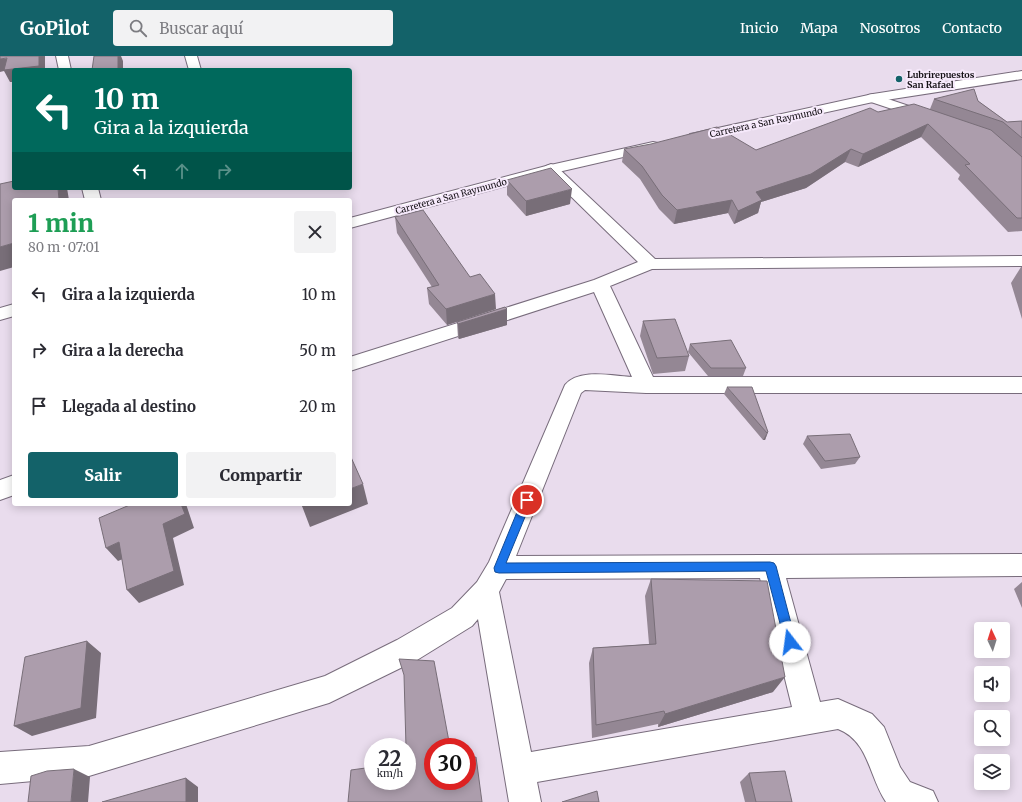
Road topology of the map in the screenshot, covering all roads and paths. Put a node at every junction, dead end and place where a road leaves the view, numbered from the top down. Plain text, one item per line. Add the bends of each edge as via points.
1 (62, 56) edge
2 (191, 56) edge
3 (65, 68) edge
4 (194, 68) edge
5 (1022, 75) edge
6 (873, 98) junction
7 (939, 121) edge
8 (681, 140) edge
9 (666, 144) edge
10 (551, 169) junction
11 (352, 222) edge
12 (1022, 261) edge
13 (650, 264) junction
14 (600, 284) junction
15 (12, 311) edge
16 (0, 314) edge
17 (352, 363) edge
18 (646, 385) junction
19 (1022, 385) edge
20 (12, 486) edge
21 (0, 490) edge
22 (1022, 565) edge
23 (770, 566) junction
24 (492, 580) junction
25 (810, 719) junction
26 (0, 768) edge
27 (519, 770) junction
28 (908, 800) edge
29 (525, 802) edge

1 - 3 street
2 - 4 street
5 - 6 street, Carretera a San Raymundo
6 - 7 street
6 - 8 street, Carretera a San Raymundo
9 - 10 street, Carretera a San Raymundo
10 - 11 street, Carretera a San Raymundo
10 - 13 street
12 - 13 street
13 - 14 street
14 - 17 street
14 - 18 street
15 - 16 street
18 - 19 street
18 - 24 street via 584,382 576,385
20 - 21 street
22 - 23 street
23 - 24 street
23 - 25 street
24 - 26 street via 462,617 407,650 329,689 89,761
24 - 27 street
25 - 27 street
25 - 28 street via 838,714 858,720 873,736 889,779
27 - 29 street

